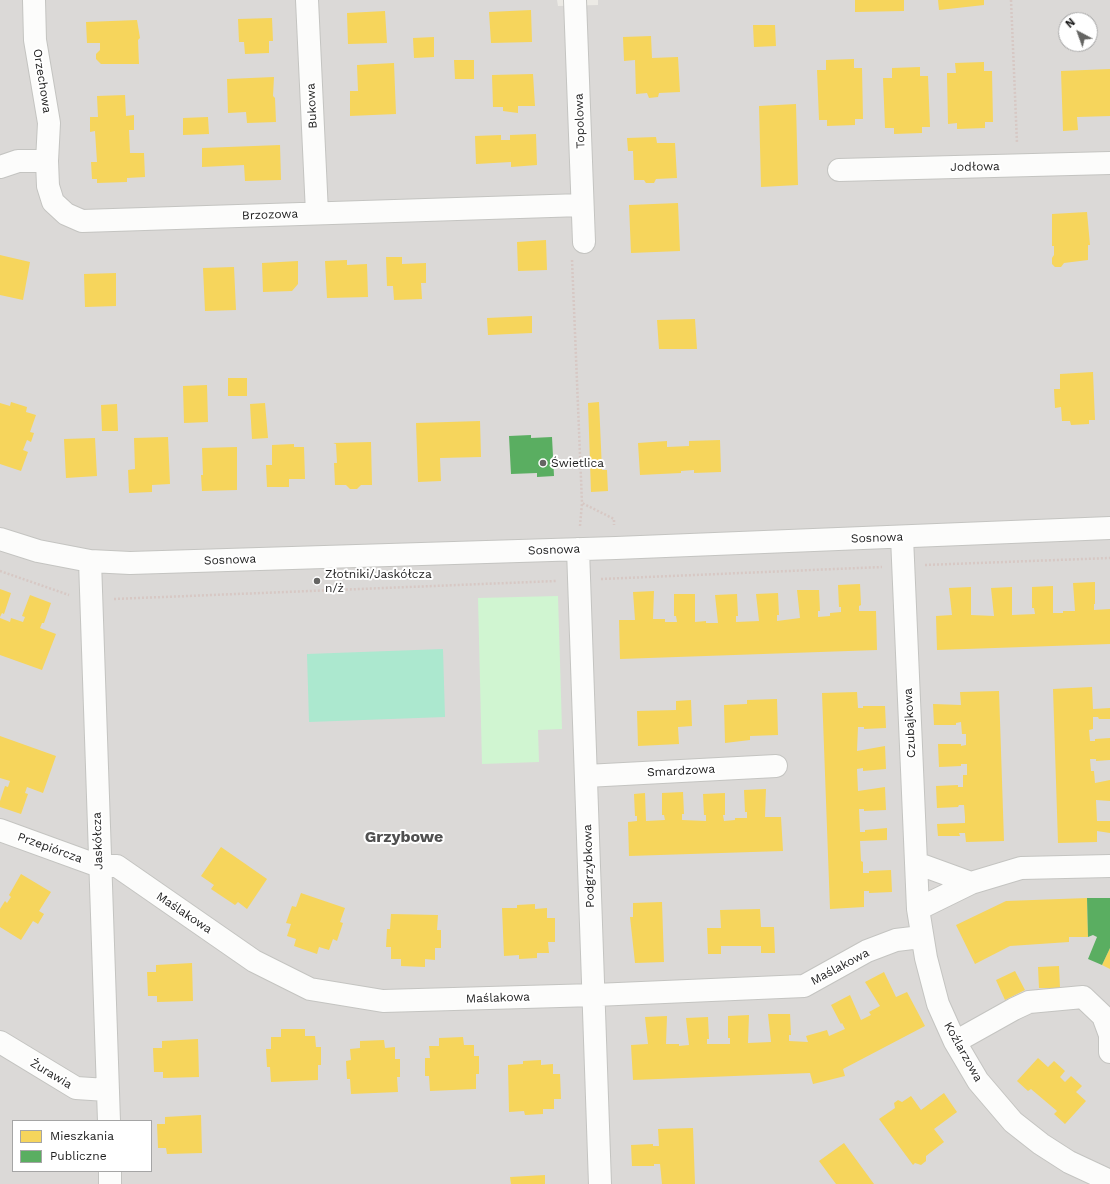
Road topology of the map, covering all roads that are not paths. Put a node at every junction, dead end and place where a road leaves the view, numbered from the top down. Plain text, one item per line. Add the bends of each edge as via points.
1 (34, 0) edge
2 (307, 0) edge
3 (575, 0) edge
4 (47, 161) junction
5 (1110, 163) edge
6 (0, 167) edge
7 (840, 170) dead end
8 (582, 205) junction
9 (317, 213) junction
10 (578, 247) road end
11 (1110, 528) edge
12 (902, 537) junction
13 (0, 539) edge
14 (578, 549) junction
15 (90, 561) junction
16 (776, 766) dead end
17 (586, 776) junction
18 (0, 830) edge
19 (916, 863) junction
20 (99, 866) junction
21 (1110, 866) edge
22 (971, 883) junction
23 (918, 909) junction
24 (921, 937) junction
25 (595, 995) junction
26 (0, 1042) edge
27 (955, 1042) junction
28 (1110, 1052) edge
29 (107, 1090) junction
30 (109, 1120) edge
31 (110, 1172) edge
32 (1110, 1181) edge
33 (110, 1184) edge
34 (600, 1184) edge

1 - 4 street, Orzechowa via 35,40 49,123
2 - 9 street, Bukowa
3 - 8 street, Topolowa
4 - 6 street via 18,161
4 - 9 street, Brzozowa via 48,186 53,202 66,214 82,221
5 - 7 street, Jodłowa
8 - 9 street, Brzozowa
8 - 10 street, Topolowa
11 - 12 street, Sosnowa
12 - 14 street, Sosnowa
12 - 19 street, Czubajkowa
13 - 15 street, Sosnowa via 38,551
14 - 15 street, Sosnowa via 130,564
14 - 17 street, Podgrzybkowa
15 - 20 street, Jaskółcza
16 - 17 street, Smardzowa
17 - 25 street, Podgrzybkowa
18 - 20 street, Przepiórcza
19 - 22 street
19 - 23 street, Czubajkowa
20 - 25 street, Maślakowa via 117,866 254,961 310,989 383,1001
20 - 29 street, Jaskółcza
21 - 22 street via 1021,868
22 - 23 street
23 - 24 street, Koźlarzowa
24 - 25 street, Maślakowa via 896,940 867,951 804,986
24 - 27 street, Koźlarzowa via 938,1004
25 - 34 street, Podgrzybkowa
26 - 29 street, Żurawia via 76,1088
27 - 28 street via 1029,1002 1083,997 1103,1016 1110,1035
27 - 32 street, Koźlarzowa via 978,1081 1013,1122 1069,1162
29 - 30 street, Jaskółcza
31 - 33 street

